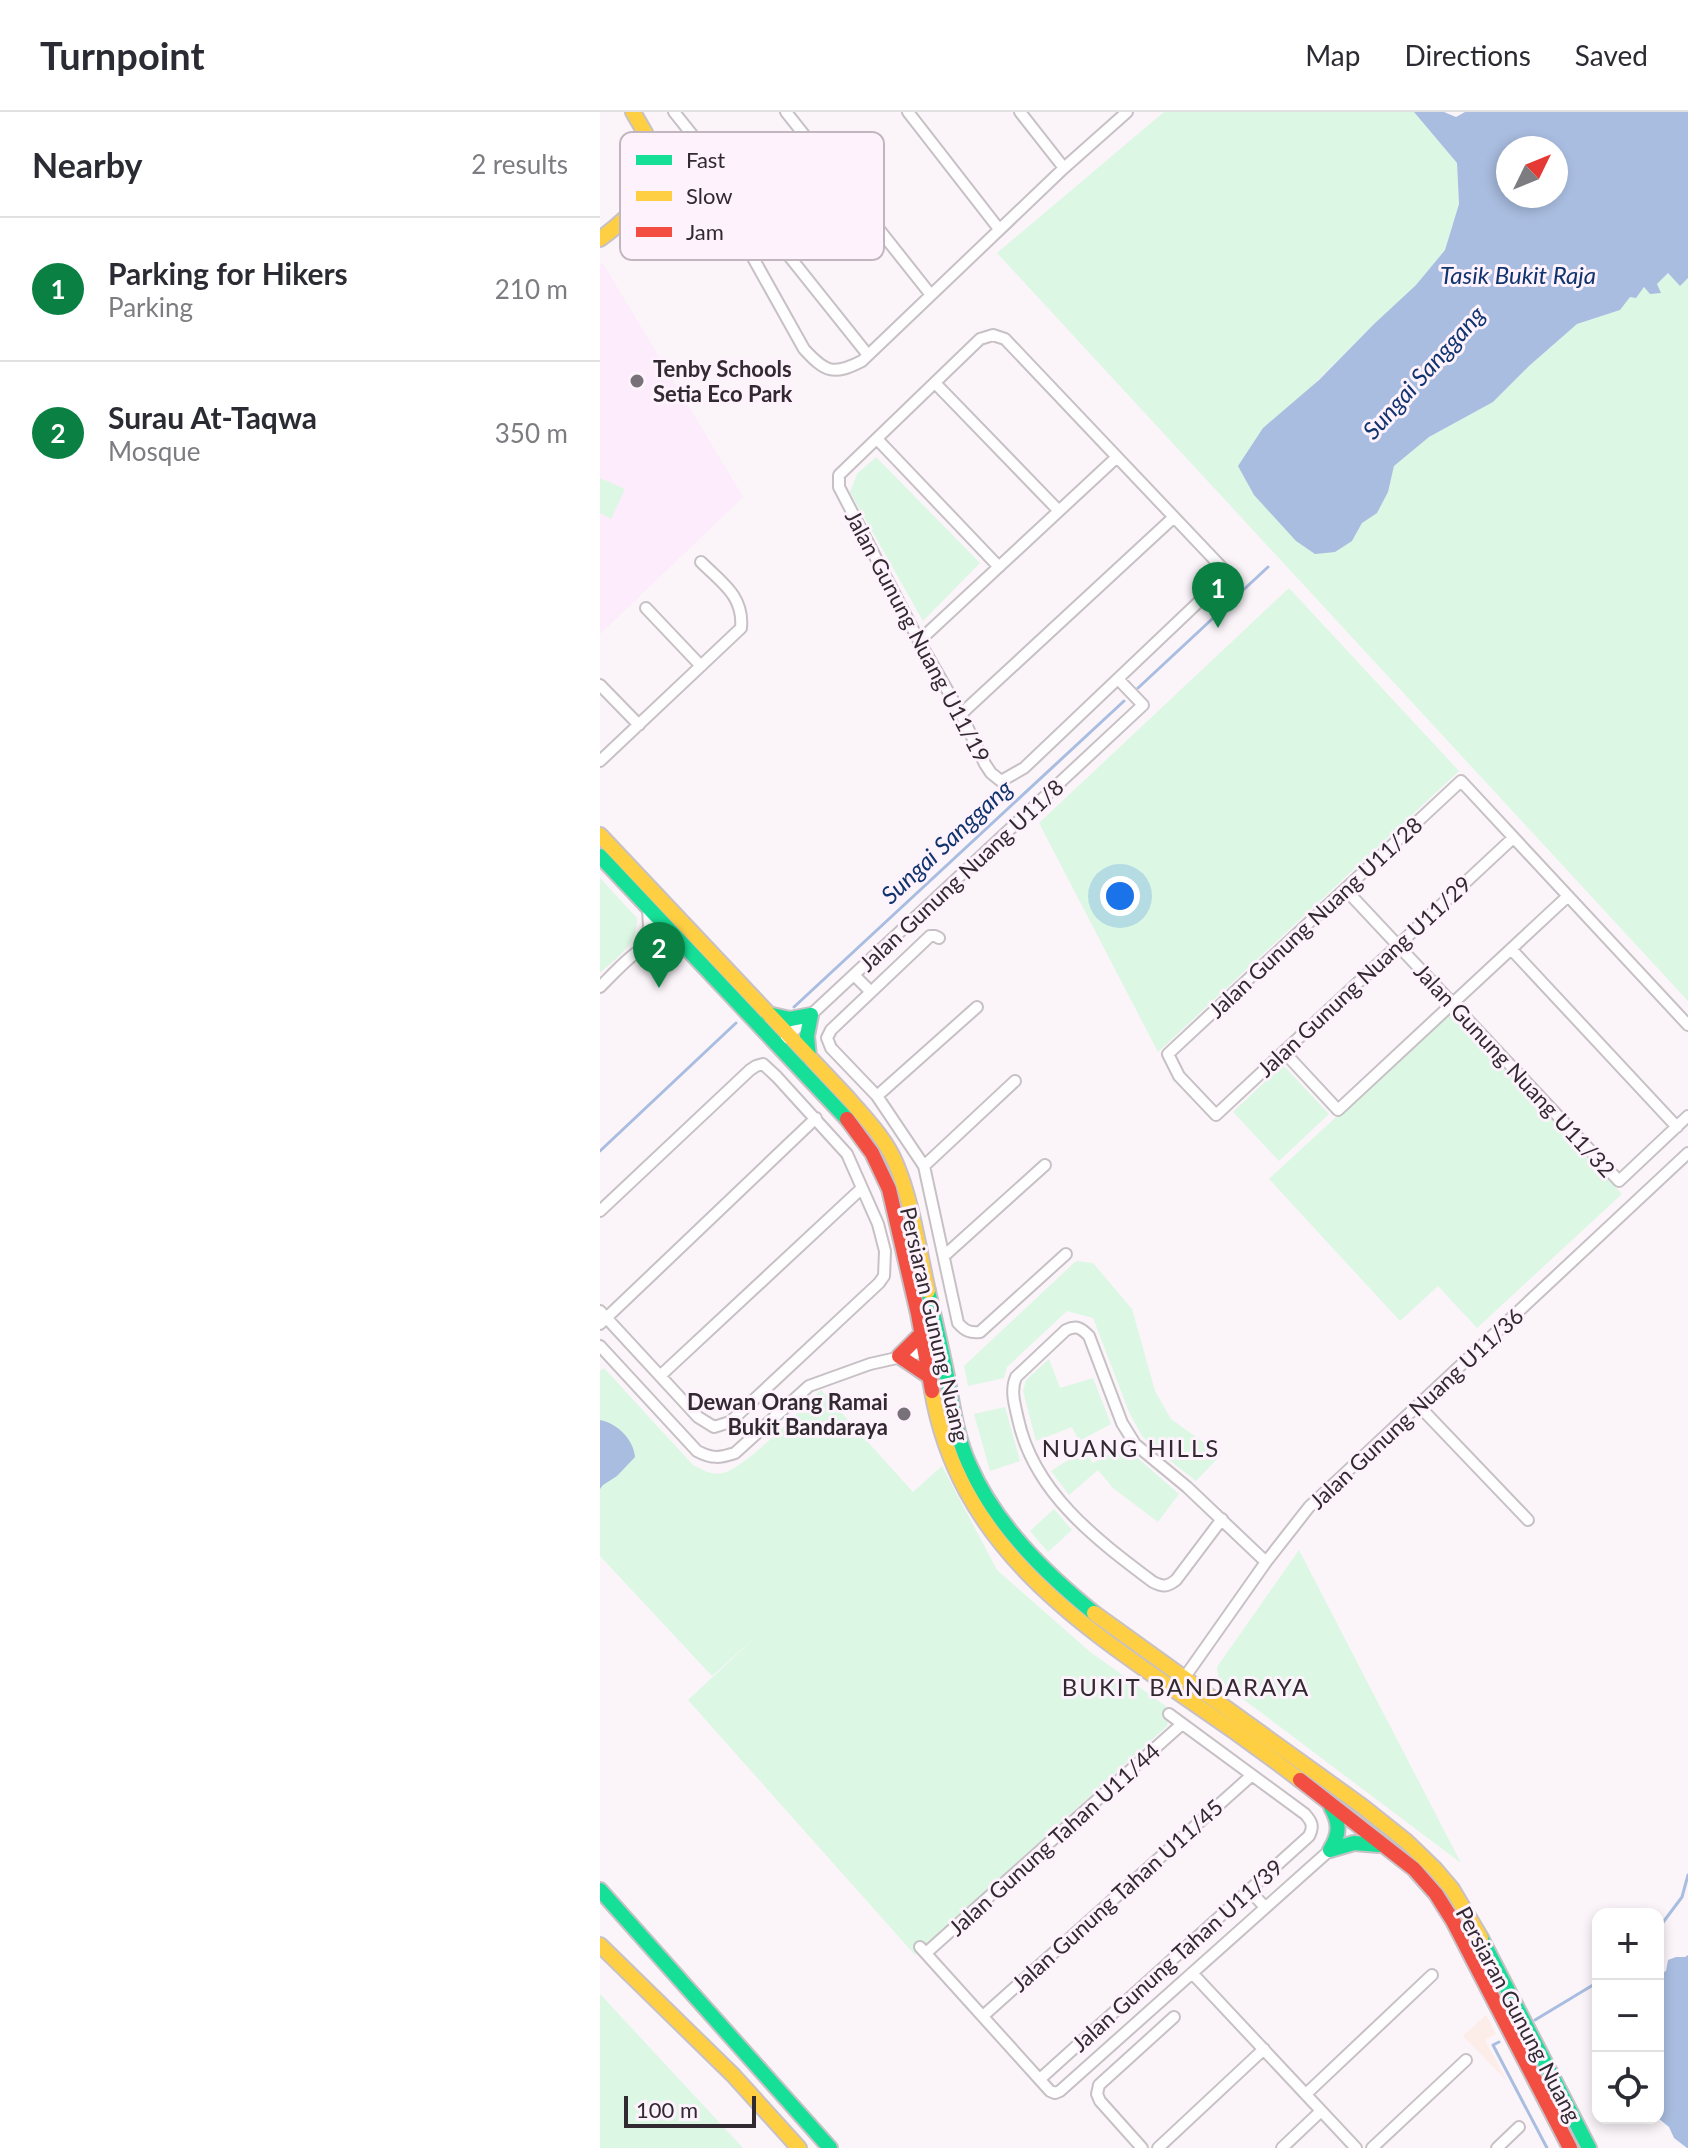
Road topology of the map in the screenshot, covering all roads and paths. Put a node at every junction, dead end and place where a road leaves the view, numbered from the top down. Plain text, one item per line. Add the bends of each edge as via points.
1 (633, 112) edge
2 (674, 112) edge
3 (786, 112) edge
4 (908, 112) edge
5 (1020, 112) edge
6 (1127, 112) edge
7 (643, 132) edge
8 (689, 132) edge
9 (802, 132) edge
10 (1064, 168) junction
11 (620, 221) edge
12 (999, 229) junction
13 (884, 236) edge
14 (600, 239) edge
15 (754, 260) edge
16 (792, 260) edge
17 (931, 295) junction
18 (868, 355) junction
19 (935, 383) junction
20 (877, 439) junction
21 (1117, 457) junction
22 (1059, 511) junction
23 (1174, 517) junction
24 (701, 562) dead end
25 (999, 567) junction
26 (646, 608) dead end
27 (919, 641) junction
28 (701, 666) junction
29 (1118, 679) junction
30 (600, 685) edge
31 (961, 714) junction
32 (639, 725) junction
33 (600, 761) edge
34 (600, 835) edge
35 (1513, 838) junction
36 (600, 856) edge
37 (1345, 889) junction
38 (1568, 896) junction
39 (648, 907) junction
40 (939, 938) dead end
41 (684, 945) junction
42 (1398, 945) junction
43 (643, 947) junction
44 (1511, 949) junction
45 (854, 975) junction
46 (600, 987) edge
47 (871, 992) junction
48 (1453, 1003) junction
49 (977, 1007) dead end
50 (768, 1014) junction
51 (811, 1015) junction
52 (1688, 1025) edge
53 (783, 1040) junction
54 (1284, 1052) junction
55 (809, 1057) junction
56 (1015, 1081) dead end
57 (877, 1096) junction
58 (1216, 1115) joint
59 (1688, 1116) edge
60 (816, 1118) junction
61 (1677, 1127) junction
62 (1688, 1153) edge
63 (1045, 1165) dead end
64 (924, 1166) junction
65 (862, 1188) junction
66 (600, 1211) edge
67 (1066, 1254) dead end
68 (944, 1256) junction
69 (602, 1318) edge
70 (922, 1333) junction
71 (600, 1346) edge
72 (941, 1348) junction
73 (925, 1351) junction
74 (899, 1356) junction
75 (660, 1376) junction
76 (930, 1377) junction
77 (1418, 1405) junction
78 (1222, 1519) junction
79 (1528, 1520) dead end
80 (1266, 1562) junction
81 (1184, 1677) junction
82 (1175, 1690) junction
83 (1169, 1714) dead end
84 (1182, 1724) junction
85 (1252, 1775) junction
86 (1328, 1803) junction
87 (1387, 1848) junction
88 (1330, 1850) junction
89 (600, 1890) edge
90 (1249, 1890) junction
91 (1265, 1907) junction
92 (600, 1945) edge
93 (1192, 1973) junction
94 (1432, 1975) dead end
95 (983, 2016) junction
96 (1174, 2017) dead end
97 (1264, 2049) junction
98 (1466, 2060) dead end
99 (1040, 2079) junction
100 (1306, 2094) junction
101 (1321, 2111) junction
102 (1519, 2127) dead end
103 (799, 2148) edge
104 (830, 2148) edge
105 (1142, 2148) edge
106 (1158, 2148) edge
107 (1282, 2148) edge
108 (1356, 2148) edge
109 (1372, 2148) edge
110 (1497, 2148) edge
111 (1570, 2148) edge
112 (1589, 2148) edge

1 - 7 main road
2 - 8 street
3 - 9 street
4 - 12 street
5 - 10 street
6 - 10 street
10 - 12 street
11 - 14 main road
12 - 17 street
13 - 17 street
15 - 18 street via 818,365 830,371 846,369
16 - 18 street
17 - 18 street
19 - 20 street
19 - 21 street via 980,339 1005,339
19 - 22 street
20 - 25 street
20 - 27 street, Jalan Gunung Nuang U11/19 via 839,475 839,487
21 - 22 street
21 - 23 street
22 - 25 street
23 - 29 street via 1228,574
23 - 31 street
24 - 28 street via 735,597 742,615 741,628
25 - 27 street
26 - 28 street
27 - 31 street, Jalan Gunung Nuang U11/19
28 - 32 street
29 - 31 street, Jalan Gunung Nuang U11/19 via 1024,768 1001,781 985,764
29 - 45 street, Jalan Gunung Nuang U11/8 via 1143,705
30 - 32 street
32 - 33 street
34 - 50 main road, Persiaran Gunung Nuang
35 - 37 street, Jalan Gunung Nuang U11/28 via 1461,781
35 - 38 street
35 - 42 street, Jalan Gunung Nuang U11/29
36 - 39 main road, Persiaran Gunung Nuang
37 - 42 street, Jalan Gunung Nuang U11/32
37 - 58 street, Jalan Gunung Nuang U11/28 via 1168,1054 1179,1076
38 - 44 street
38 - 52 street
39 - 41 main road, Persiaran Gunung Nuang
39 - 43 street
40 - 47 street via 930,936
41 - 43 street via 657,941
41 - 53 main road, Persiaran Gunung Nuang
42 - 48 street, Jalan Gunung Nuang U11/32
42 - 54 street, Jalan Gunung Nuang U11/29
43 - 46 street
44 - 48 street
44 - 61 street
45 - 47 street
45 - 51 street, Jalan Gunung Nuang U11/8
47 - 57 street via 827,1038
48 - 54 street via 1338,1110
48 - 61 street, Jalan Gunung Nuang U11/32 via 1619,1181
49 - 57 street
50 - 51 main road via 798,1019
50 - 53 main road, Persiaran Gunung Nuang
51 - 53 street, Jalan Gunung Nuang U11/8
51 - 55 main road via 805,1043
53 - 55 main road, Persiaran Gunung Nuang
53 - 70 main road, Persiaran Gunung Nuang via 871,1150 883,1173
54 - 58 street, Jalan Gunung Nuang U11/29
55 - 72 main road, Persiaran Gunung Nuang via 848,1098 896,1163
56 - 64 street
57 - 64 street
59 - 61 street
60 - 65 street via 847,1154
60 - 66 street via 763,1064 756,1066
60 - 69 street
62 - 77 street, Jalan Gunung Nuang U11/36
63 - 68 street
64 - 68 street
65 - 75 street
65 - 75 street via 885,1251 884,1276 730,1422 714,1427 698,1417
67 - 68 street via 980,1332 972,1333 958,1323
69 - 75 street
70 - 73 main road, Persiaran Gunung Nuang
70 - 74 main road
71 - 74 street via 697,1451 720,1458 735,1453 809,1386
72 - 73 street
72 - 81 main road, Persiaran Gunung Nuang via 968,1463 1009,1530 1092,1611
73 - 74 street
73 - 76 main road, Persiaran Gunung Nuang
74 - 76 main road
76 - 82 main road, Persiaran Gunung Nuang via 953,1467 999,1542 1082,1624
77 - 79 street
77 - 80 street, Jalan Gunung Nuang U11/36 via 1309,1507
78 - 78 street via 1135,1444 1081,1328 1066,1330 1016,1377 1013,1397 1020,1430 1037,1470 1086,1530 1153,1582 1168,1586 1176,1580
78 - 80 street
80 - 81 street, Jalan Gunung Nuang U11/36
81 - 82 street, Jalan Gunung Nuang U11/36
81 - 112 main road, Persiaran Gunung Nuang via 1362,1806 1435,1869 1469,1916
82 - 86 main road, Persiaran Gunung Nuang
83 - 84 street
84 - 85 street
84 - 95 street, Jalan Gunung Tahan U11/44 via 923,1950
85 - 90 street, Jalan Gunung Tahan U11/39 via 1305,1814 1313,1828
85 - 95 street, Jalan Gunung Tahan U11/45
86 - 87 main road, Persiaran Gunung Nuang
86 - 88 main road via 1339,1826
87 - 88 main road via 1356,1841
87 - 111 main road, Persiaran Gunung Nuang via 1414,1869 1453,1921
88 - 91 street
89 - 104 main road
90 - 91 street
90 - 99 street, Jalan Gunung Tahan U11/39
91 - 93 street
92 - 103 main road
93 - 97 street
93 - 99 street via 1060,2091 1050,2091
94 - 100 street
95 - 99 street
96 - 105 street via 1099,2085 1100,2101
97 - 100 street
97 - 106 street
98 - 109 street
100 - 101 street
101 - 107 street
101 - 108 street
102 - 110 street

